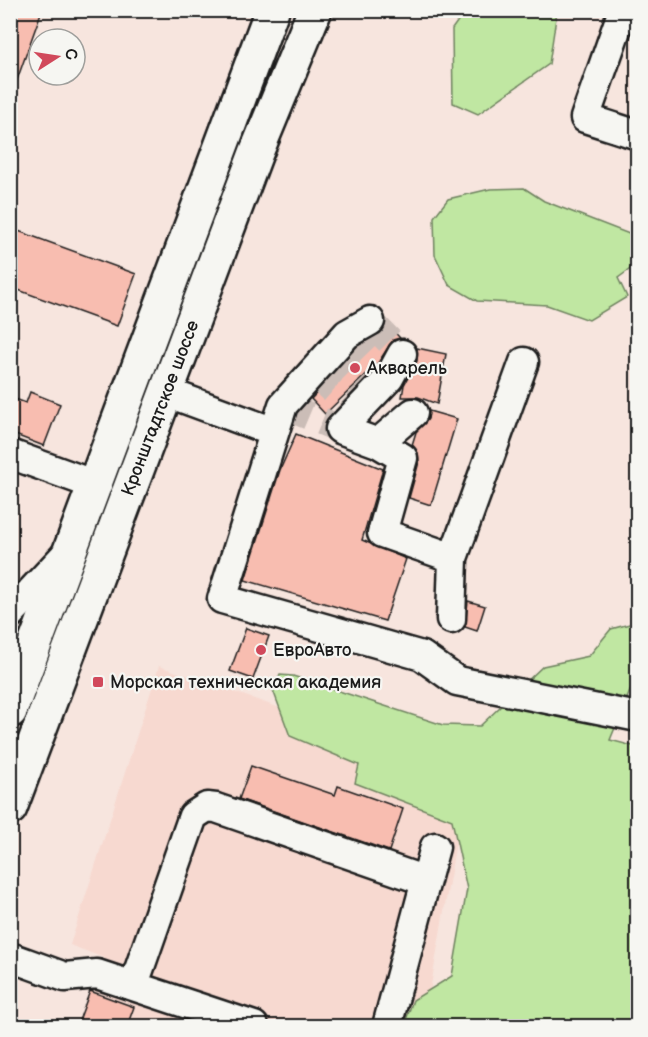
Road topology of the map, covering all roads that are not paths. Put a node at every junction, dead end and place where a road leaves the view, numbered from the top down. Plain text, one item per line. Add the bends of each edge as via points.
1 (272, 10) edge
2 (315, 10) edge
3 (623, 10) edge
4 (638, 135) edge
5 (370, 321) dead end
6 (402, 354) dead end
7 (524, 362) dead end
8 (166, 392) junction
9 (413, 413) dead end
10 (274, 432) junction
11 (378, 443) junction
12 (10, 454) edge
13 (95, 485) junction
14 (71, 548) junction
15 (453, 558) junction
16 (10, 614) edge
17 (451, 619) dead end
18 (10, 711) edge
19 (638, 717) edge
20 (10, 808) edge
21 (435, 847) dead end
22 (426, 881) junction
23 (10, 957) edge
24 (134, 984) junction
25 (254, 1026) edge
26 (387, 1026) edge

1 - 13 main road, Кронштадтское шоссе
2 - 8 main road, Кронштадтское шоссе via 256,153
3 - 4 street via 585,118
5 - 10 street via 347,334 283,405
6 - 11 street via 389,378 340,429
7 - 15 street
8 - 10 street
8 - 20 main road, Кронштадтское шоссе
9 - 11 street
10 - 19 street via 222,599 422,656 457,681
11 - 15 street via 404,458 382,533
12 - 13 street
13 - 14 main road, Кронштадтское шоссе
14 - 16 street
14 - 18 main road, Кронштадтское шоссе
15 - 17 street
21 - 22 street
22 - 24 street via 207,807 193,816
22 - 26 street
23 - 24 street via 65,977 97,974
24 - 25 street

